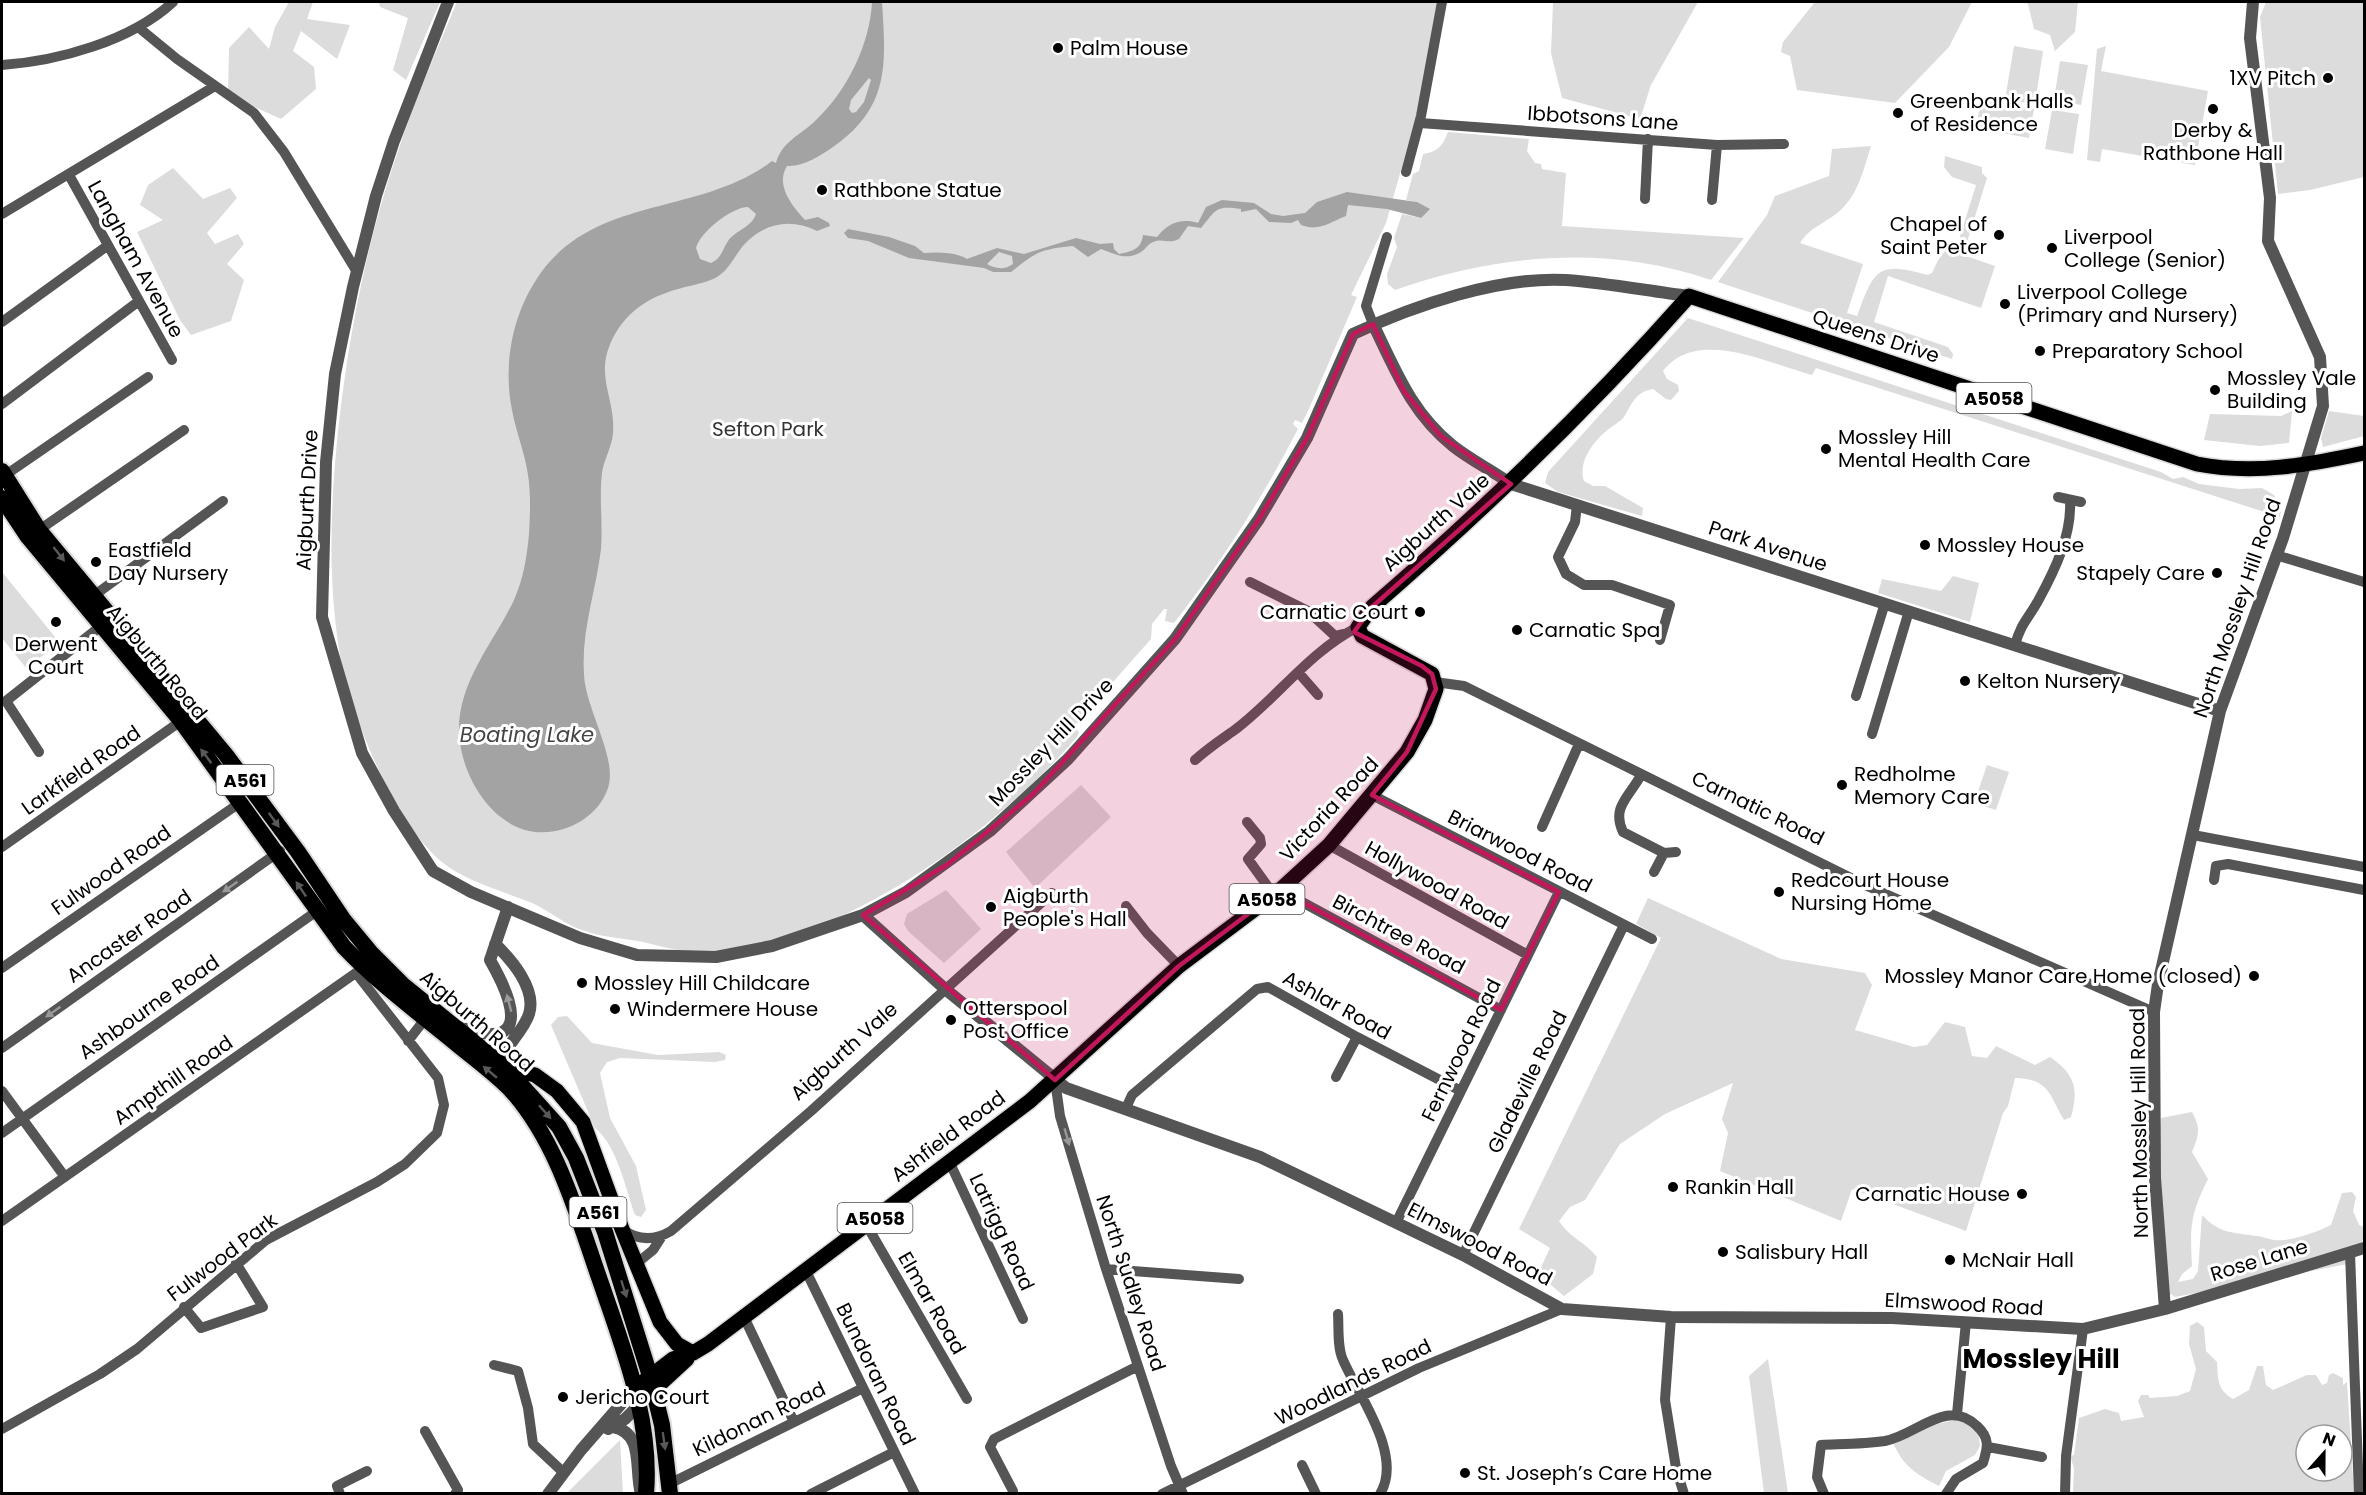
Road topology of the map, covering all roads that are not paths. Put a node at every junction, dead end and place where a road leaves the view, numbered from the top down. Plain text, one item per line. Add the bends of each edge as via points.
1 (173, 2) edge
2 (448, 2) edge
3 (1442, 2) edge
4 (2253, 2) edge
5 (138, 27) junction
6 (2, 65) edge
7 (215, 86) junction
8 (1419, 123) junction
9 (1648, 139) junction
10 (1784, 144) dead end
11 (1717, 145) junction
12 (1406, 172) dead end
13 (69, 175) junction
14 (1645, 200) dead end
15 (1712, 200) dead end
16 (2, 214) edge
17 (1387, 237) dead end
18 (107, 246) junction
19 (357, 272) junction
20 (1689, 296) junction
21 (139, 301) junction
22 (2, 322) edge
23 (1373, 324) junction
24 (172, 360) dead end
25 (148, 376) dead end
26 (2, 404) edge
27 (184, 430) dead end
28 (2364, 453) edge
29 (2304, 466) junction
30 (3, 473) edge
31 (1511, 484) junction
32 (2058, 497) dead end
33 (2, 498) edge
34 (223, 501) dead end
35 (1577, 505) junction
36 (39, 530) junction
37 (2276, 555) junction
38 (1250, 582) dead end
39 (2364, 582) edge
40 (92, 597) junction
41 (1885, 603) junction
42 (1909, 611) junction
43 (101, 626) junction
44 (1352, 630) junction
45 (1660, 640) dead end
46 (2015, 645) junction
47 (1298, 672) junction
48 (1435, 682) junction
49 (1318, 695) dead end
50 (1856, 696) dead end
51 (2220, 711) junction
52 (181, 721) junction
53 (1872, 734) dead end
54 (1579, 744) junction
55 (39, 752) dead end
56 (1194, 760) dead end
57 (1641, 775) junction
58 (1372, 795) junction
59 (241, 802) junction
60 (1247, 822) dead end
61 (1542, 827) dead end
62 (2193, 835) junction
63 (289, 840) junction
64 (2232, 842) junction
65 (1329, 845) junction
66 (2, 848) edge
67 (1676, 852) dead end
68 (1664, 853) junction
69 (278, 854) junction
70 (2338, 862) junction
71 (2228, 864) junction
72 (2364, 867) edge
73 (1654, 872) dead end
74 (2214, 880) dead end
75 (2334, 884) junction
76 (2364, 890) edge
77 (1559, 892) junction
78 (1052, 893) dead end
79 (1277, 893) junction
80 (1126, 906) dead end
81 (508, 907) junction
82 (317, 911) junction
83 (863, 915) junction
84 (1624, 925) junction
85 (1652, 939) dead end
86 (495, 944) junction
87 (1528, 956) junction
88 (1179, 966) junction
89 (2, 968) edge
90 (359, 970) junction
91 (944, 988) junction
92 (1501, 1010) junction
93 (2154, 1012) junction
94 (425, 1019) junction
95 (456, 1027) junction
96 (1356, 1037) junction
97 (408, 1041) junction
98 (2, 1048) edge
99 (503, 1065) junction
100 (1336, 1077) dead end
101 (1055, 1080) junction
102 (2, 1091) edge
103 (1461, 1091) junction
104 (1126, 1108) junction
105 (21, 1119) junction
106 (2, 1132) edge
107 (949, 1161) junction
108 (65, 1177) junction
109 (2, 1221) edge
110 (1396, 1223) junction
111 (866, 1224) junction
112 (622, 1229) junction
113 (662, 1236) junction
114 (2364, 1248) edge
115 (2350, 1253) junction
116 (1463, 1255) junction
117 (236, 1263) junction
118 (636, 1264) junction
119 (1106, 1269) junction
120 (806, 1270) junction
121 (1239, 1279) dead end
122 (184, 1307) junction
123 (1562, 1309) junction
124 (2165, 1309) junction
125 (1338, 1314) dead end
126 (744, 1317) junction
127 (1671, 1317) junction
128 (1023, 1319) dead end
129 (1966, 1322) junction
130 (2083, 1329) junction
131 (693, 1353) junction
132 (494, 1365) dead end
133 (1138, 1366) junction
134 (652, 1382) junction
135 (863, 1388) junction
136 (638, 1396) junction
137 (1361, 1396) junction
138 (967, 1399) dead end
139 (1957, 1414) junction
140 (794, 1422) junction
141 (613, 1427) junction
142 (2, 1429) edge
143 (425, 1431) dead end
144 (598, 1431) junction
145 (1988, 1447) junction
146 (894, 1452) junction
147 (2042, 1457) dead end
148 (1302, 1465) dead end
149 (367, 1471) dead end
150 (563, 1472) junction
151 (2362, 1479) edge
152 (670, 1488) edge
153 (1181, 1489) edge
154 (1013, 1491) dead end
155 (340, 1494) edge
156 (455, 1494) edge
157 (548, 1494) edge
158 (641, 1494) edge
159 (646, 1494) edge
160 (811, 1494) edge
161 (915, 1494) edge
162 (1162, 1494) edge
163 (1316, 1494) edge
164 (1380, 1494) edge
165 (1684, 1494) edge
166 (1824, 1494) edge
167 (1946, 1494) edge
168 (2065, 1494) edge
169 (2359, 1494) edge

1 - 5 street
2 - 19 street, Aigburth Drive via 394,141
3 - 8 street
4 - 29 street, North Mossley Hill Road via 2250,38 2270,198 2268,241 2320,357 2323,381 2323,406
5 - 6 street via 89,49
5 - 7 street
7 - 13 street
7 - 19 street via 254,113 284,152
8 - 9 street, Ibbotsons Lane
8 - 12 street
9 - 11 street, Ibbotsons Lane
9 - 14 street
10 - 11 street, Ibbotsons Lane
11 - 15 street
13 - 16 street
13 - 18 street, Langham Avenue
17 - 23 street via 1366,306
18 - 21 street, Langham Avenue
18 - 22 street
19 - 81 street, Aigburth Drive via 335,374 326,462 322,617 362,753 422,856 433,871
20 - 23 street, Queens Drive via 1564,280 1503,284
20 - 29 main road, Queens Drive / A5058 via 2197,464 2231,471
20 - 31 main road, Aigburth Vale
21 - 24 street, Langham Avenue
21 - 26 street
23 - 31 street, Park Avenue via 1404,391 1441,436
23 - 83 street, Mossley Hill Drive via 1353,334 1307,438 1259,519 1175,639 1033,794 948,864
25 - 30 street
27 - 36 street
28 - 29 main road, Queens Drive / A5058
29 - 37 street, North Mossley Hill Road
30 - 36 highway, Aigburth Road / A561
31 - 35 street, Park Avenue
31 - 44 main road, Aigburth Vale via 1372,607
32 - 46 street via 2075,501 2066,541 2039,599 2020,626
33 - 43 highway, Aigburth Road / A561 via 28,537
34 - 40 street
35 - 41 street, Park Avenue
35 - 45 street via 1571,535 1558,557 1560,566 1584,585 1612,585 1670,605
36 -> 40 highway, Aigburth Road / A561
37 - 39 street
37 - 51 street, North Mossley Hill Road
38 - 44 street via 1308,611 1335,636
40 -> 63 highway, Aigburth Road / A561 via 219,747
41 - 42 street, Park Avenue
41 - 50 street
42 - 46 street, Park Avenue
42 - 53 street
43 - 52 highway, Aigburth Road / A561
43 - 55 street via 6,701
44 - 47 street, Aigburth Vale via 1326,646
44 - 48 main road via 1422,666
46 - 51 street, Park Avenue
47 - 49 street
47 - 56 street, Aigburth Vale via 1236,729
48 - 54 street, Carnatic Road via 1464,686
48 - 58 main road, Victoria Road / A5058 via 1425,720 1407,752
51 - 62 street, North Mossley Hill Road
59 -> 52 highway, Aigburth Road / A561
52 - 66 street, Larkfield Road
54 - 57 street, Carnatic Road
54 - 61 street
57 - 68 street via 1620,806 1619,824 1623,832
57 - 93 street, Carnatic Road via 1887,895
58 - 65 main road, Victoria Road / A5058
58 - 77 street, Briarwood Road
59 - 69 highway, Aigburth Road / A561
59 - 89 street, Fulwood Road
60 - 79 street via 1261,844 1248,859
62 - 64 street
62 - 93 street, North Mossley Hill Road
63 - 69 street
63 - 95 highway, Aigburth Road / A561 via 372,954 403,985
64 - 70 street
64 - 71 street
65 - 79 main road, Victoria Road / A5058
65 - 87 street, Hollywood Road
67 - 68 street
68 - 73 street
82 -> 69 highway, Aigburth Road / A561
69 -> 98 street, Ancaster Road
70 - 72 street
70 - 75 street
71 - 74 street via 2216,866
71 - 75 street
75 - 76 street
77 - 84 street, Briarwood Road
77 - 87 street, Fernwood Road
78 - 91 street, Aigburth Vale
79 - 88 main road, Victoria Road / A5058
79 - 92 street, Birchtree Road
80 - 88 street
81 - 83 street, Mossley Hill Drive via 580,938 637,955 716,957 772,946
81 - 86 street
82 - 90 highway, Aigburth Road / A561
82 - 105 street, Ashbourne Road
83 - 91 street, Elmswood Road
84 - 85 street, Briarwood Road
84 - 116 street, Gladeville Road
95 -> 86 street via 495,1034 508,1025 512,1014 509,999 490,960
86 - 99 street via 509,957 521,978 530,1006 529,1015 508,1044
87 - 92 street, Fernwood Road
88 - 101 main road, Victoria Road / A5058
90 - 94 highway, Aigburth Road / A561
90 - 97 street, Fulwood Park
90 - 108 street, Ampthill Road
91 - 101 street, Elmswood Road
91 - 113 street, Aigburth Vale via 802,1118
92 - 103 street, Fernwood Road
93 - 124 street, North Mossley Hill Road via 2156,1178
94 - 97 street
136 -> 94 highway, Aigburth Road / A561 via 579,1216 537,1126 509,1089
95 - 99 highway, Aigburth Road / A561
96 - 100 street
96 - 103 street, Ashlar Road
96 - 104 street, Ashlar Road via 1268,987 1257,989 1132,1095
97 - 117 street, Fulwood Park via 438,1078 443,1091 443,1119 437,1133 405,1164 266,1240
99 - 112 main road via 535,1075 557,1090 583,1122
99 -> 134 highway, Aigburth Road / A561 via 559,1127 576,1158 605,1232
101 - 104 street, Elmswood Road via 1075,1092
101 - 107 main road, Ashfield Road / A5058
101 -> 119 street, North Sudley Road via 1060,1116
102 - 105 street
103 - 110 street, Fernwood Road
104 - 110 street, Elmswood Road via 1260,1157
105 - 106 street, Ashbourne Road
105 - 108 street
107 - 111 main road, Ashfield Road / A5058
107 - 128 street, Latrigg Road
108 - 109 street, Ampthill Road
110 - 116 street, Elmswood Road
111 - 120 main road, Ashfield Road / A5058
111 - 138 street, Elmar Road
112 - 113 street via 640,1238
112 - 118 main road
113 - 118 street, Aigburth Vale
114 - 115 street, Rose Lane
115 - 124 street, Rose Lane
115 - 151 street
116 - 123 street, Elmswood Road
117 - 122 street, Fulwood Park
117 - 122 street via 263,1307 201,1328
118 - 131 main road via 666,1332
119 - 121 street
119 - 133 street, North Sudley Road
120 - 126 main road, Ashfield Road / A5058
120 - 135 street, Bundoran Road
122 - 142 street, Fulwood Park via 137,1349 100,1374
123 - 127 street, Elmswood Road
123 - 137 street, Woodlands Road
124 - 130 street, Elmswood Road
125 - 137 street via 1341,1357
126 - 131 main road, Ashfield Road / A5058
126 - 140 street
127 - 129 street, Elmswood Road
127 - 165 street via 1665,1400
129 - 130 street, Elmswood Road
129 - 139 street
130 - 168 street via 2066,1456
131 - 134 main road, Ashfield Road / A5058 via 673,1359
132 - 150 street via 518,1371 533,1444
133 - 153 street, North Sudley Road
133 - 154 street via 994,1439 990,1447
134 - 136 main road, Ashfield Road / A5058
134 -> 152 highway, Aigburth Road / A561
135 - 140 street, Kildonan Road
135 - 146 street, Bundoran Road
136 - 141 street
136 - 144 street
136 - 159 highway, Aigburth Road / A561 via 648,1470
137 - 153 street, Woodlands Road
137 - 164 street via 1377,1427 1386,1460 1385,1485
139 - 145 street via 1987,1435
139 - 166 street via 1937,1417 1887,1440 1821,1445 1817,1477
140 - 152 street, Kildonan Road
141 - 144 street
141 - 158 street via 633,1439
143 - 156 street via 458,1490
144 - 150 street
145 - 147 street
145 - 167 street via 1983,1463 1956,1479
146 - 160 street
146 - 161 street, Bundoran Road
148 - 163 street
149 - 155 street via 337,1486
150 - 157 street
151 - 169 street
153 - 162 street, Woodlands Road

